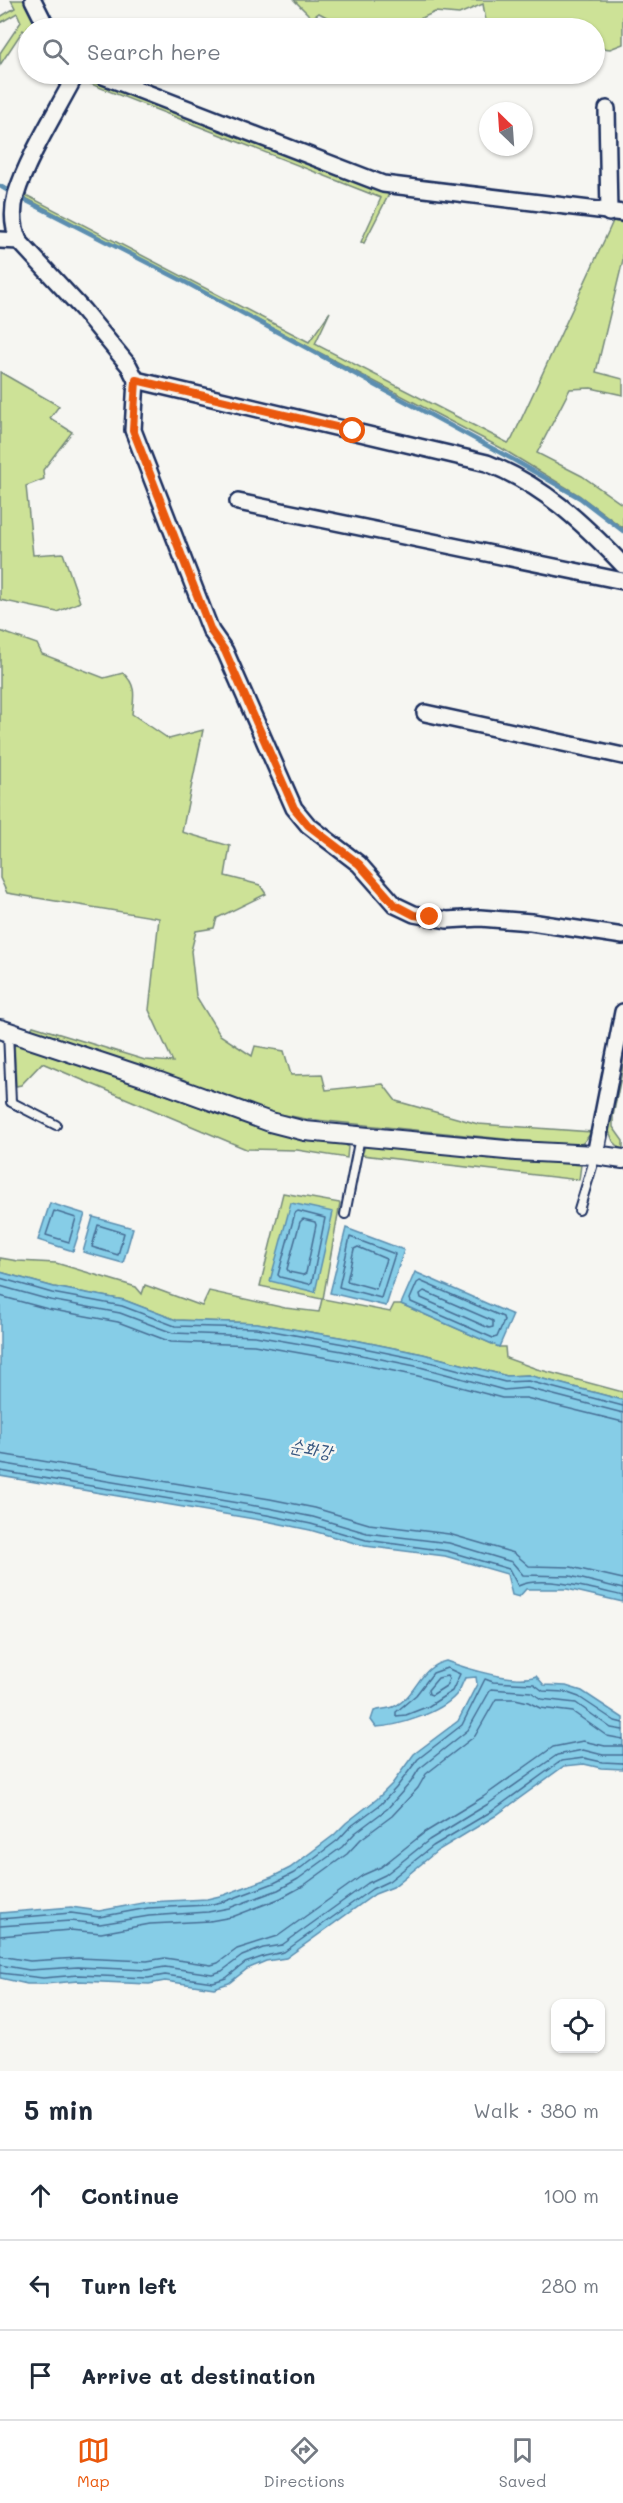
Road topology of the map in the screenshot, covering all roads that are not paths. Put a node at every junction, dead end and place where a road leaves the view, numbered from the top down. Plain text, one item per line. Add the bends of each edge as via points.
1 (33, 0) edge
2 (42, 18) edge
3 (71, 84) edge
4 (124, 84) edge
5 (607, 109) dead end
6 (619, 213) edge
7 (0, 240) edge
8 (19, 241) junction
9 (136, 380) junction
10 (238, 502) dead end
11 (623, 564) edge
12 (623, 581) edge
13 (424, 712) dead end
14 (623, 756) edge
15 (623, 936) edge
16 (623, 1012) edge
17 (4, 1030) edge
18 (56, 1125) dead end
19 (360, 1137) junction
20 (595, 1155) junction
21 (623, 1159) edge
22 (579, 1210) dead end
23 (345, 1214) dead end

1 - 2 street
3 - 8 street via 16,196 14,230
4 - 6 street via 383,184
5 - 6 street
7 - 8 street
8 - 9 street via 89,318
9 - 11 street via 487,464 514,474 541,489 581,521
9 - 15 street via 133,430 211,631 225,651 294,808 308,825 359,864 395,905 414,915 447,920 531,922
10 - 12 street
13 - 14 street
16 - 20 street
17 - 18 lane via 11,1102
17 - 19 street via 270,1122 305,1131
19 - 20 street
19 - 23 lane
20 - 21 street
20 - 22 lane

